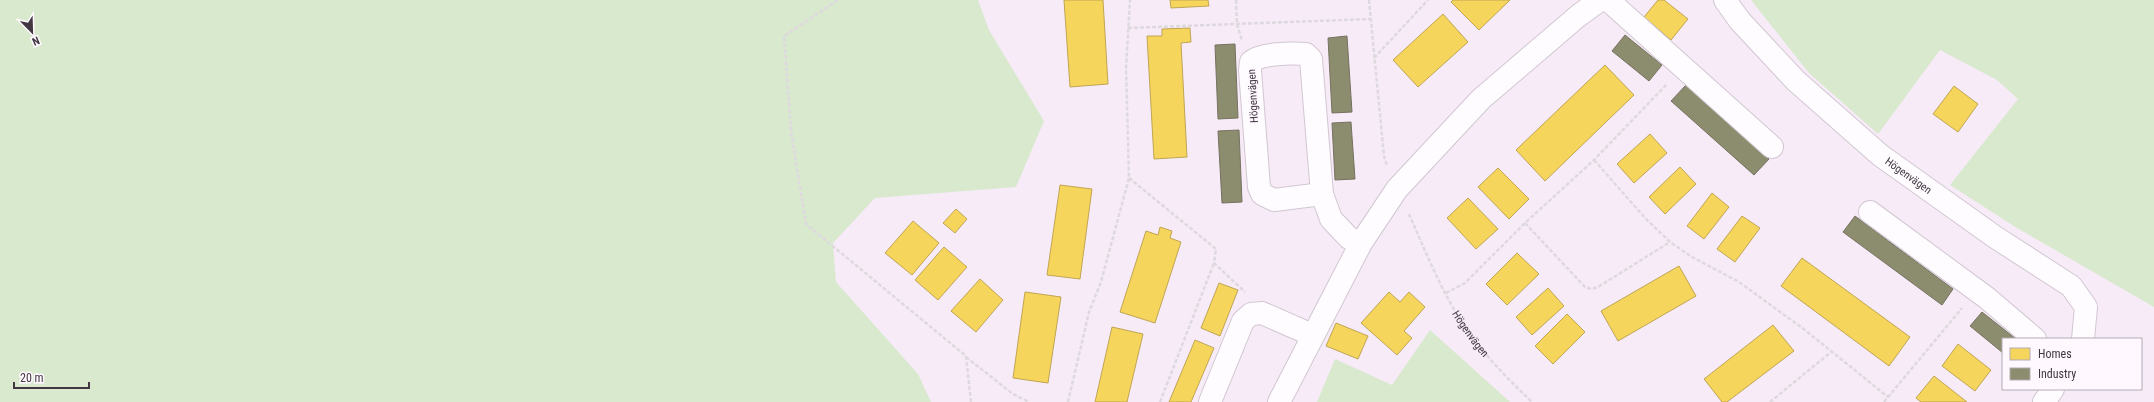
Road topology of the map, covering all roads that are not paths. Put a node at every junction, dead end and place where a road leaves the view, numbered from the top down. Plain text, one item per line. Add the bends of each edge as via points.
1 (1600, 0) edge
2 (1608, 0) edge
3 (1725, 0) edge
4 (1772, 147) dead end
5 (1322, 194) junction
6 (1870, 212) dead end
7 (1361, 243) junction
8 (1312, 335) junction
9 (2034, 338) edge
10 (2082, 338) edge
11 (2052, 390) edge
12 (1210, 402) edge
13 (1279, 402) edge
14 (2044, 402) edge

1 - 7 street via 1481,99 1397,189
2 - 4 street
3 - 10 street, Högenvägen via 1740,21 1785,70 1880,155 1995,237 2071,286 2086,307
5 - 5 street, Högenvägen via 1310,59 1306,54 1298,53 1260,56 1252,62 1250,70 1259,187 1262,194 1274,200
5 - 7 street, Högenvägen via 1331,219 1349,238
6 - 9 street via 1976,290
7 - 8 street
8 - 12 street via 1262,313 1251,314 1243,321
8 - 13 street
11 - 14 street

